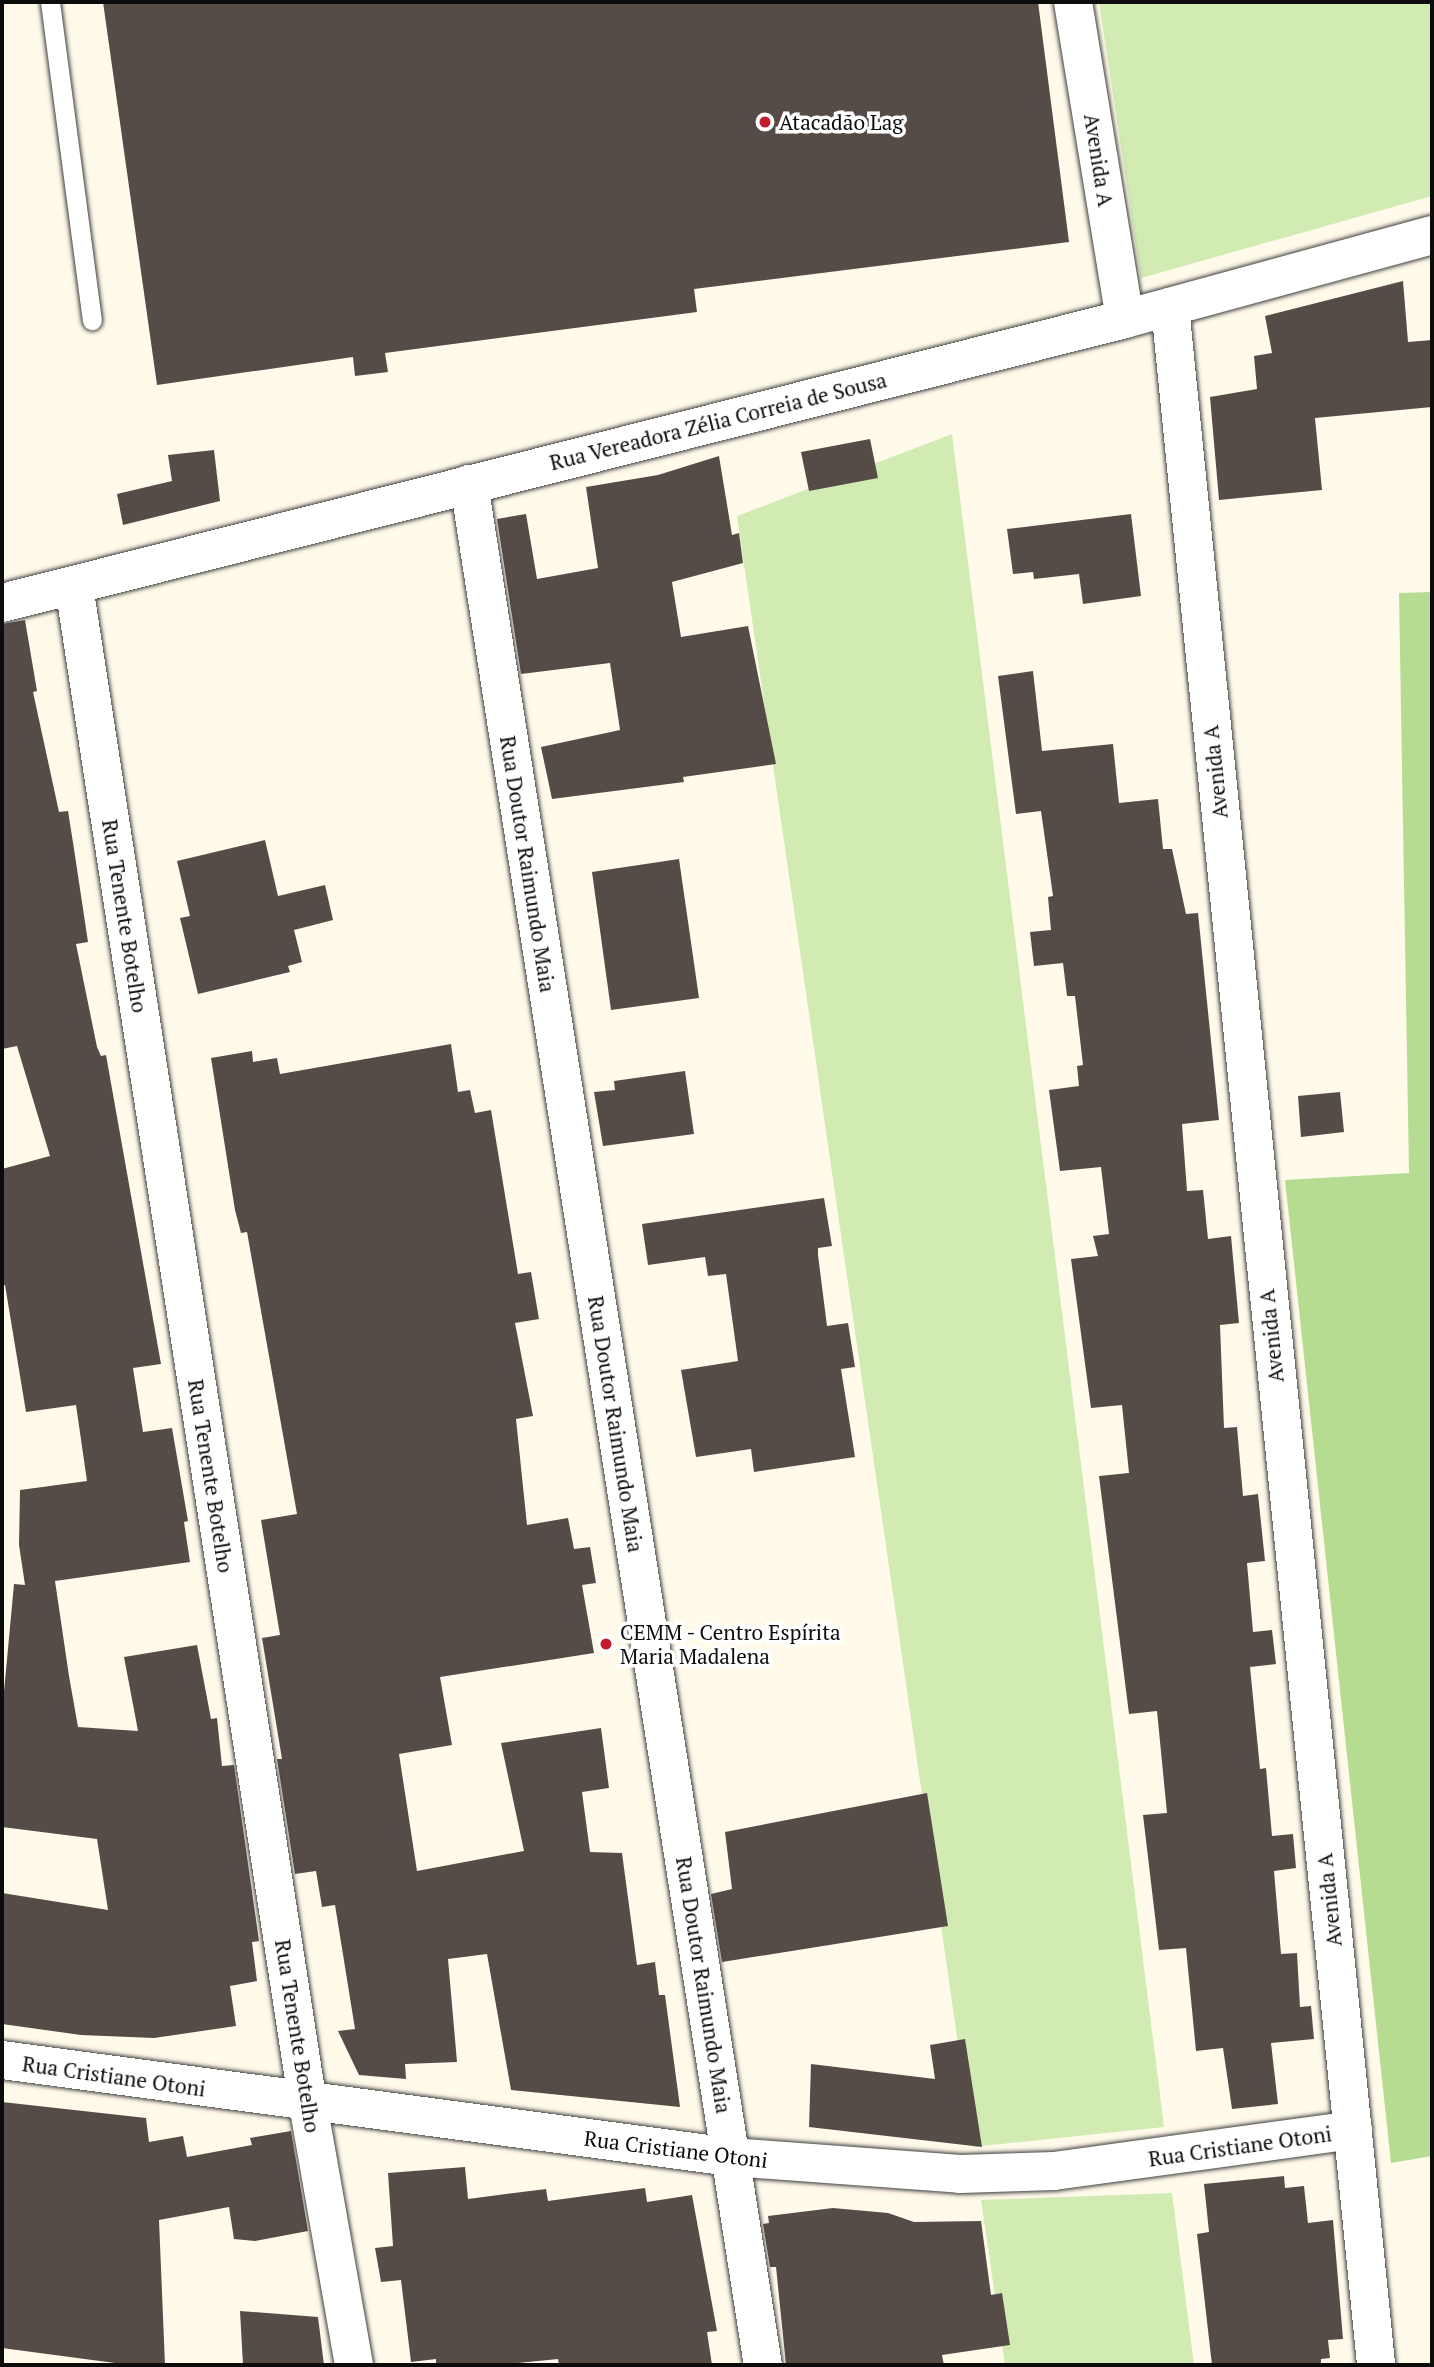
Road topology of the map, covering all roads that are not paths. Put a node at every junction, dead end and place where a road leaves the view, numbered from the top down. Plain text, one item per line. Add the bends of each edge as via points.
1 (50, 2) edge
2 (1073, 2) edge
3 (1432, 235) edge
4 (1170, 307) junction
5 (1125, 319) junction
6 (92, 320) dead end
7 (469, 484) junction
8 (74, 586) junction
9 (2, 603) edge
10 (2, 2060) edge
11 (308, 2104) junction
12 (1353, 2130) junction
13 (731, 2157) junction
14 (354, 2365) edge
15 (764, 2365) edge
16 (1376, 2365) edge

1 - 6 lane
2 - 5 street, Avenida A
3 - 4 street, Rua Vereadora Zélia Correia de Sousa
4 - 5 street, Rua Vereadora Zélia Correia de Sousa
4 - 12 street, Avenida A
5 - 7 street, Rua Vereadora Zélia Correia de Sousa
7 - 8 street, Rua Vereadora Zélia Correia de Sousa
7 - 13 street, Rua Doutor Raimundo Maia
8 - 9 street, Rua Vereadora Zélia Correia de Sousa
8 - 11 street, Rua Tenente Botelho
10 - 11 street, Rua Cristiane Otoni
11 - 13 street, Rua Cristiane Otoni
11 - 14 street, Rua Tenente Botelho
12 - 13 street, Rua Cristiane Otoni via 1054,2171 960,2174
12 - 16 street, Avenida A
13 - 15 street, Rua Doutor Raimundo Maia

